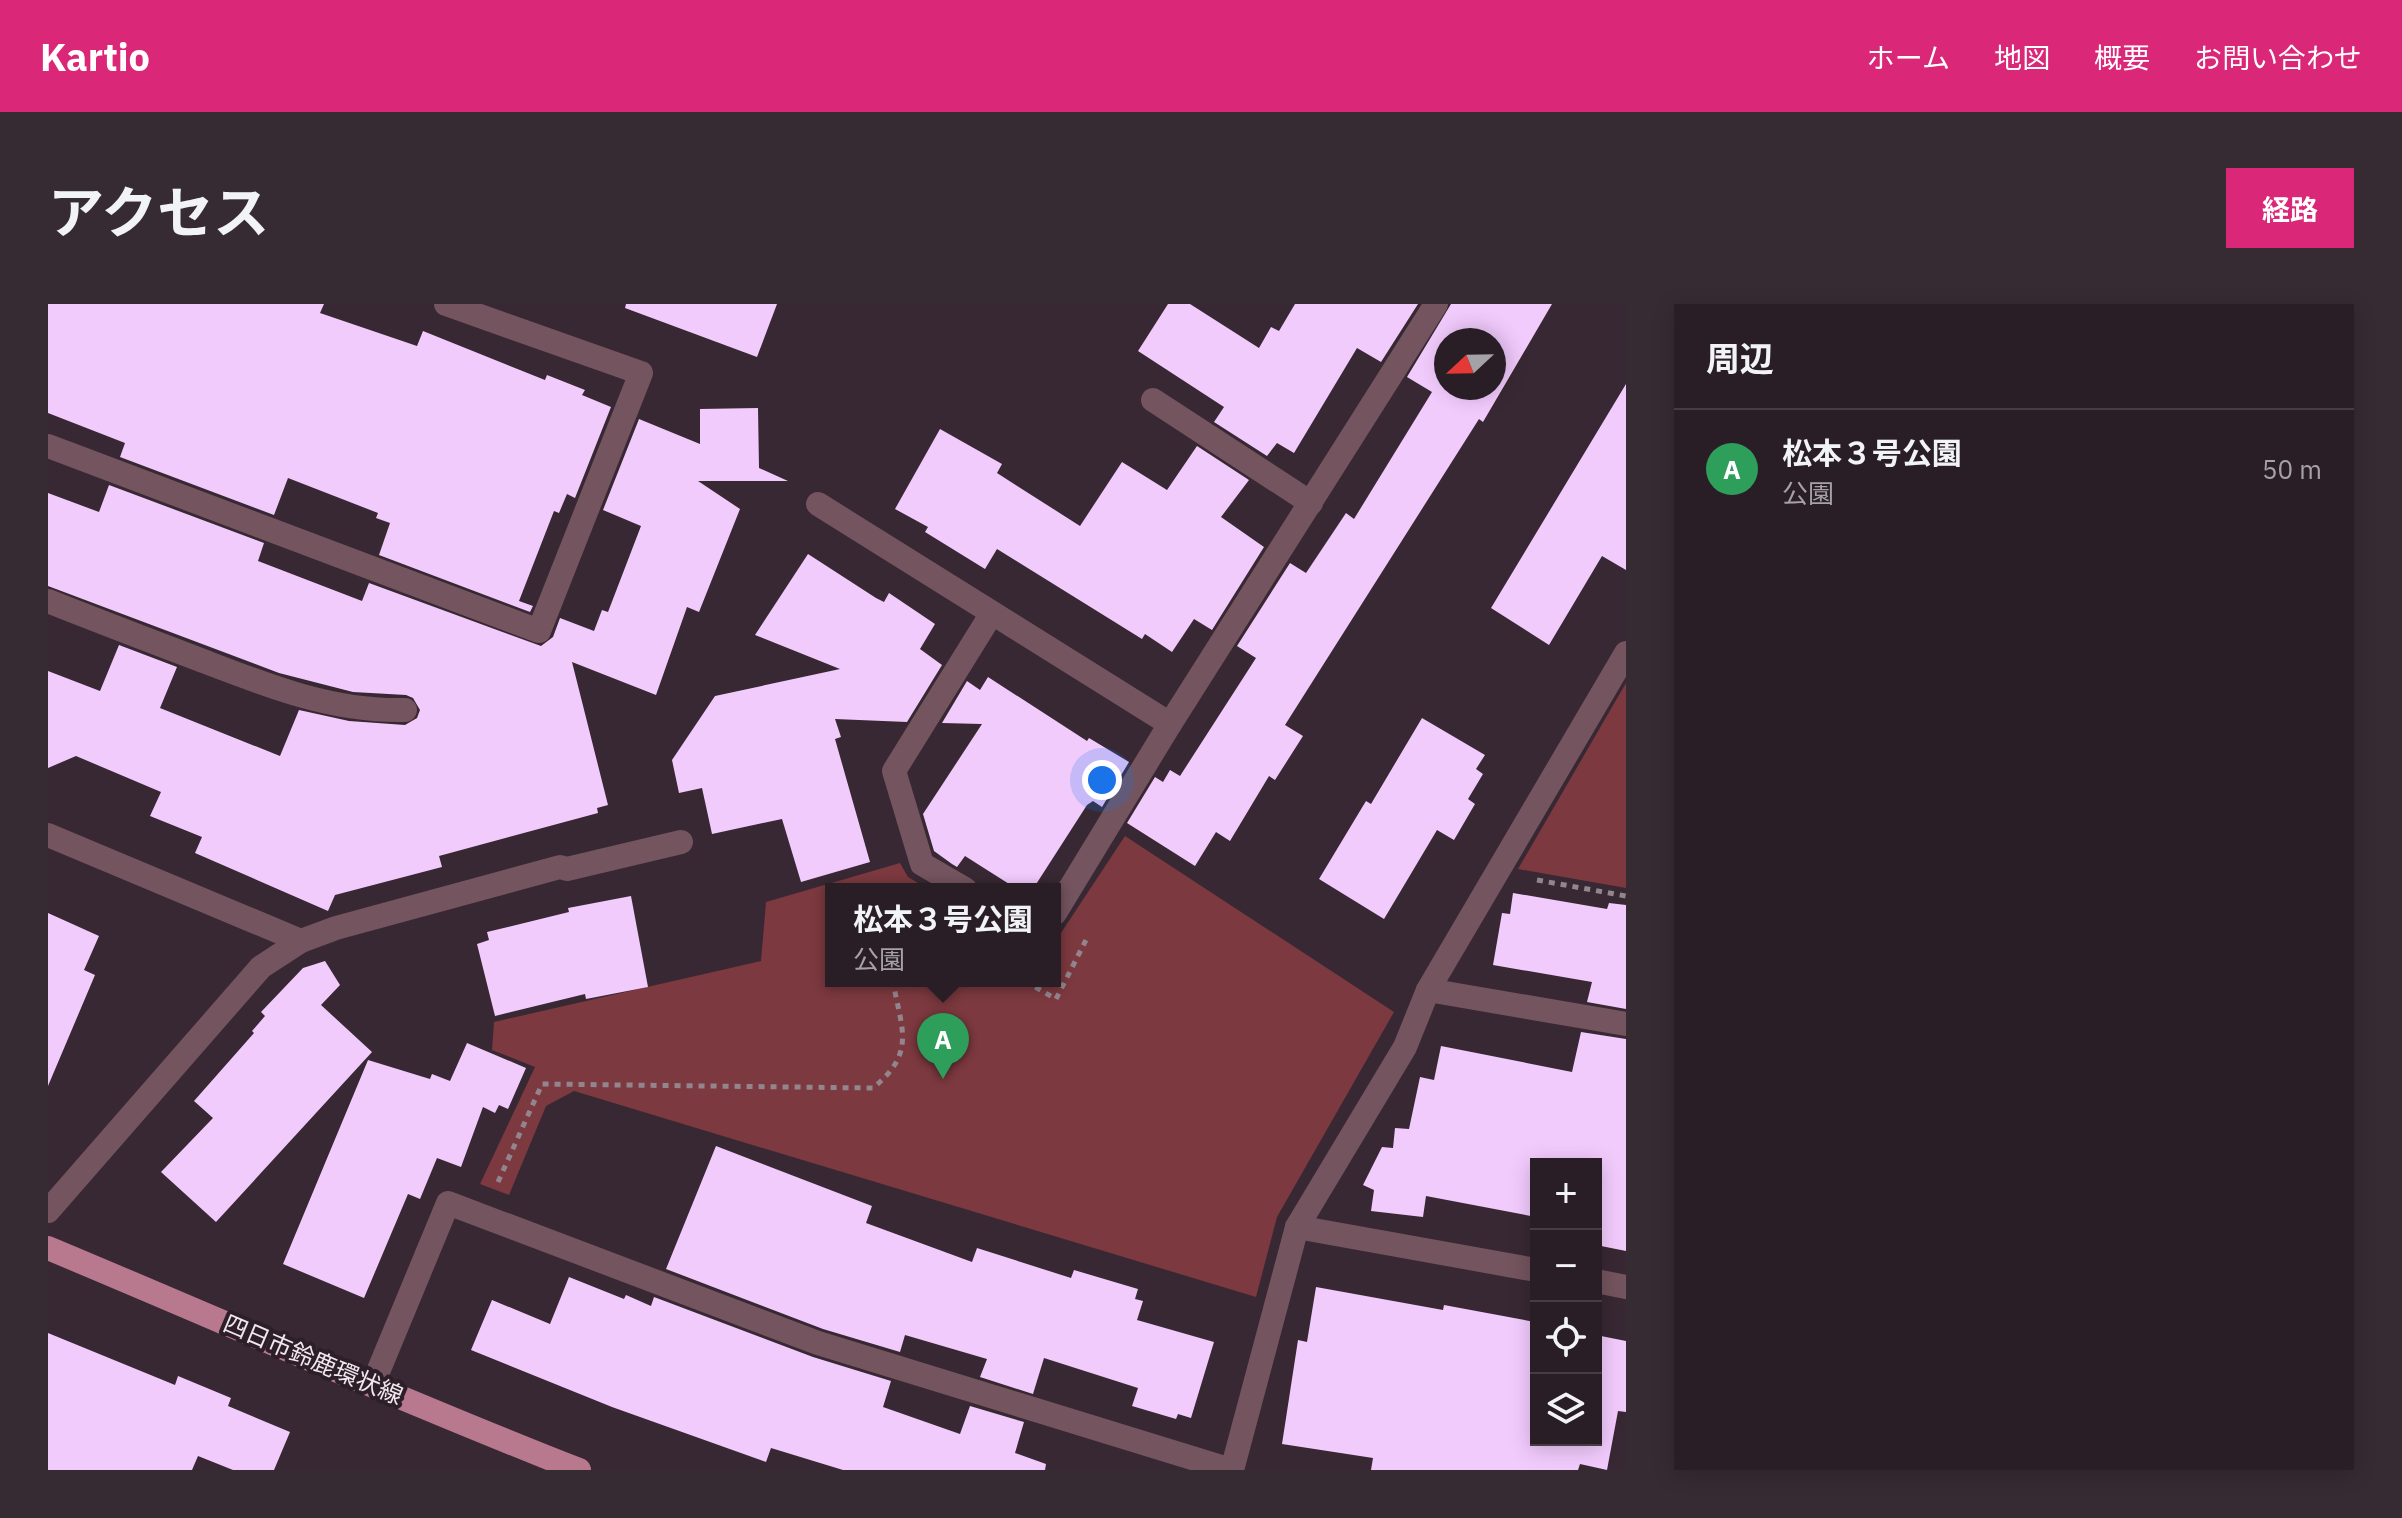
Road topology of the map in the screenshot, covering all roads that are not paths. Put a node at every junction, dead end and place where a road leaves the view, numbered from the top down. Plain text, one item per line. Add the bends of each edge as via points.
1 (446, 304) edge
2 (1436, 304) edge
3 (1153, 400) dead end
4 (48, 446) edge
5 (1311, 503) junction
6 (818, 504) dead end
7 (48, 601) edge
8 (992, 613) junction
9 (1626, 653) edge
10 (405, 710) dead end
11 (1170, 724) junction
12 (48, 835) edge
13 (681, 842) dead end
14 (955, 883) edge
15 (1061, 903) edge
16 (301, 941) junction
17 (1428, 990) junction
18 (1626, 1024) edge
19 (48, 1211) edge
20 (1297, 1227) junction
21 (48, 1248) edge
22 (1530, 1269) edge
23 (1602, 1282) edge
24 (1626, 1287) edge
25 (373, 1384) junction
26 (579, 1470) edge
27 (1232, 1470) edge

1 - 4 street via 641,373 539,631
2 - 5 street
3 - 5 street
5 - 11 street
6 - 8 street
7 - 10 street via 325,704
8 - 11 street
8 - 14 street via 894,771 922,864
9 - 17 street
11 - 15 street
12 - 16 street
13 - 16 street via 560,867
16 - 19 street via 261,967
17 - 18 street
17 - 20 street via 1405,1047
20 - 22 street
20 - 27 street
21 - 25 main road, 四日市鈴鹿環状線
23 - 24 street
25 - 26 main road, 四日市鈴鹿環状線 via 444,1418
25 - 27 street via 448,1203 818,1343

